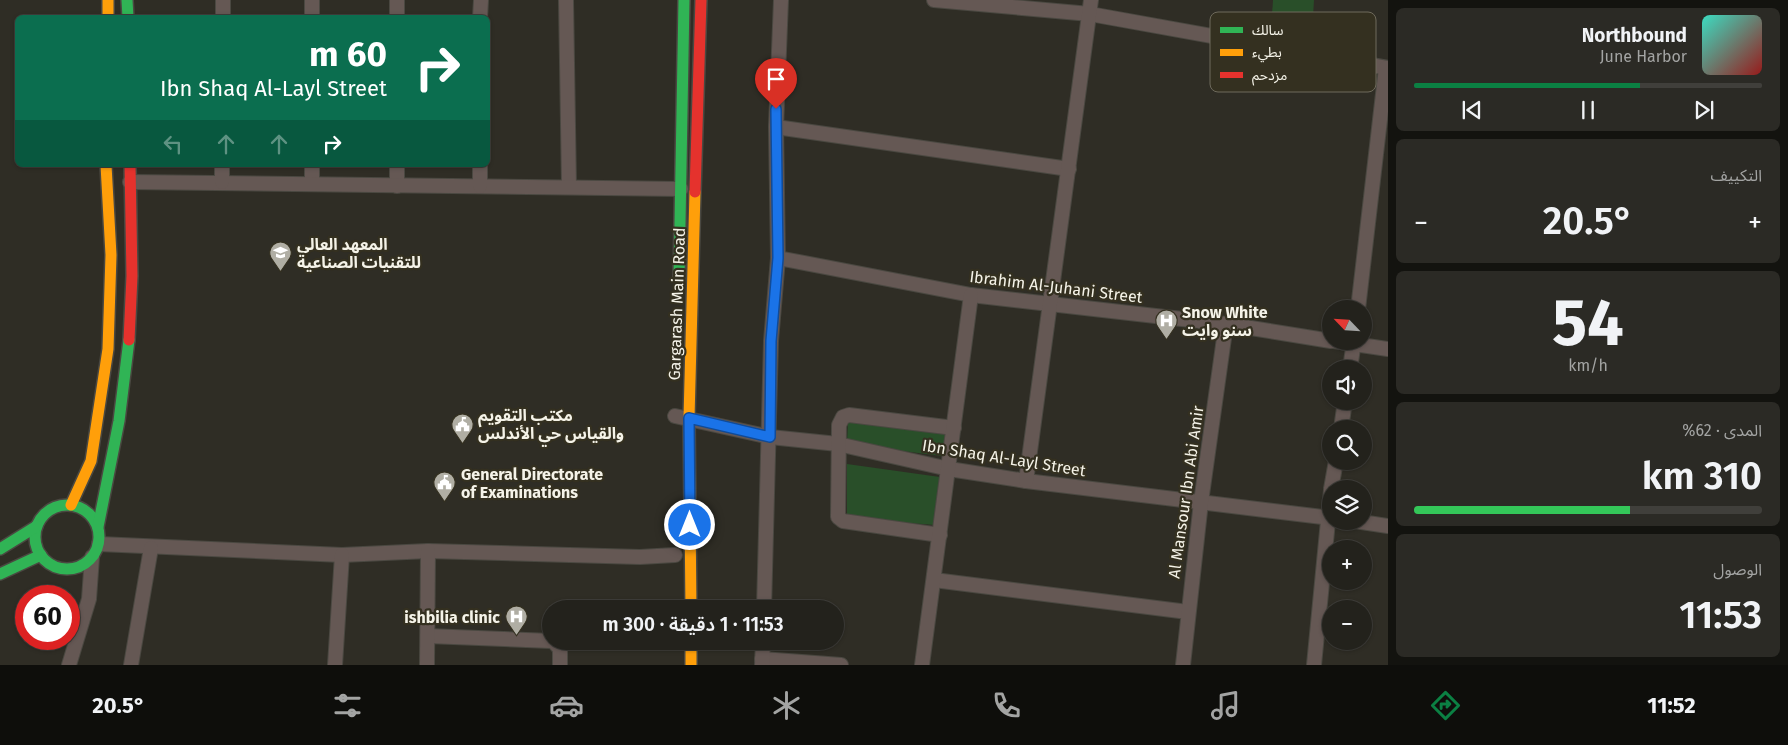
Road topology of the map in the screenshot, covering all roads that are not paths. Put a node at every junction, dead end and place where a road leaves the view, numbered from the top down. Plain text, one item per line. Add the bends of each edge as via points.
1 (108, 0) edge
2 (127, 0) edge
3 (223, 0) edge
4 (312, 0) edge
5 (397, 0) edge
6 (480, 0) edge
7 (566, 0) edge
8 (684, 0) edge
9 (701, 0) edge
10 (781, 0) edge
11 (934, 0) edge
12 (1091, 0) edge
13 (960, 1) edge
14 (1090, 14) junction
15 (108, 15) edge
16 (128, 15) edge
17 (223, 15) edge
18 (312, 15) edge
19 (397, 15) edge
20 (480, 15) edge
21 (1210, 36) edge
22 (1387, 68) edge
23 (776, 127) junction
24 (106, 167) edge
25 (130, 167) edge
26 (222, 167) edge
27 (312, 167) edge
28 (397, 167) edge
29 (480, 167) edge
30 (1069, 169) junction
31 (130, 182) junction
32 (222, 182) junction
33 (312, 183) junction
34 (397, 186) junction
35 (480, 186) junction
36 (569, 187) junction
37 (681, 188) junction
38 (778, 258) junction
39 (678, 287) dead end
40 (971, 295) junction
41 (1359, 300) edge
42 (1051, 305) junction
43 (1226, 324) junction
44 (1322, 339) edge
45 (1372, 346) edge
46 (1388, 349) edge
47 (675, 416) dead end
48 (689, 418) junction
49 (954, 428) junction
50 (770, 437) junction
51 (838, 444) junction
52 (949, 469) junction
53 (1026, 481) junction
54 (1201, 502) junction
55 (71, 505) junction
56 (1322, 516) edge
57 (1372, 524) edge
58 (37, 526) junction
59 (1388, 526) edge
60 (98, 527) junction
61 (1328, 530) edge
62 (940, 535) junction
63 (99, 544) junction
64 (151, 548) junction
65 (0, 549) edge
66 (428, 551) junction
67 (41, 555) junction
68 (342, 555) junction
69 (675, 555) dead end
70 (92, 557) junction
71 (0, 574) edge
72 (934, 580) junction
73 (691, 600) edge
74 (764, 600) edge
75 (1188, 612) junction
76 (428, 636) junction
77 (542, 641) edge
78 (560, 650) edge
79 (691, 650) edge
80 (762, 662) edge
81 (69, 665) edge
82 (131, 665) edge
83 (335, 665) edge
84 (427, 665) edge
85 (560, 665) edge
86 (691, 665) edge
87 (841, 665) edge
88 (922, 665) edge
89 (1182, 665) edge
90 (1314, 665) edge

1 - 15 street
2 - 16 street
3 - 17 street
4 - 18 street
5 - 19 street
6 - 20 street
7 - 36 street
8 - 37 street, Gargarash Main Road
9 - 48 street, Gargarash Main Road
10 - 23 street
11 - 13 street
12 - 14 street
13 - 14 street
14 - 21 street
14 - 30 street
22 - 41 street
23 - 30 street
23 - 38 street
24 - 55 street via 111,255 108,349 91,461
25 - 31 street
26 - 32 street
27 - 33 street
28 - 34 street
29 - 35 street
30 - 42 street
31 - 32 street
31 - 60 street via 132,282 128,346 111,468
32 - 33 street
33 - 34 street
34 - 35 street
35 - 36 street
36 - 37 street
37 - 39 street, Gargarash Main Road
38 - 40 street, Ibrahim Al-Juhani Street
38 - 50 street via 771,341
40 - 42 street, Ibrahim Al-Juhani Street
40 - 49 street
42 - 43 street, Ibrahim Al-Juhani Street
42 - 53 street
43 - 44 street, Ibrahim Al-Juhani Street
43 - 54 street, Al Mansour Ibn Abi Amir
45 - 46 street, Ibrahim Al-Juhani Street
47 - 48 street, Ibn Shaq Al-Layl Street
48 - 50 street, Ibn Shaq Al-Layl Street
48 - 73 street, Gargarash Main Road
49 - 51 street via 849,415 843,417 839,425
49 - 52 street
50 - 51 street, Ibn Shaq Al-Layl Street
50 - 74 street
51 - 52 street, Ibn Shaq Al-Layl Street
51 - 62 street via 836,512 840,520
52 - 53 street, Ibn Shaq Al-Layl Street
52 - 62 street
53 - 54 street, Ibn Shaq Al-Layl Street
54 - 56 street, Ibn Shaq Al-Layl Street
54 - 75 street, Al Mansour Ibn Abi Amir
55 - 58 street via 62,505 47,512
55 - 60 street via 85,510
57 - 59 street
58 - 65 street
58 - 67 street via 36,546
60 - 63 street
61 - 90 street
62 - 72 street
63 - 64 street
63 - 70 street
64 - 68 street
64 - 82 street
66 - 68 street
66 - 69 street via 640,557
66 - 76 street
67 - 70 street via 62,569 79,567
67 - 71 street
68 - 83 street
70 - 81 street via 90,599
72 - 75 street
72 - 88 street
75 - 89 street, Al Mansour Ibn Abi Amir
76 - 77 street
76 - 84 street
78 - 85 street
79 - 86 street
80 - 87 street

